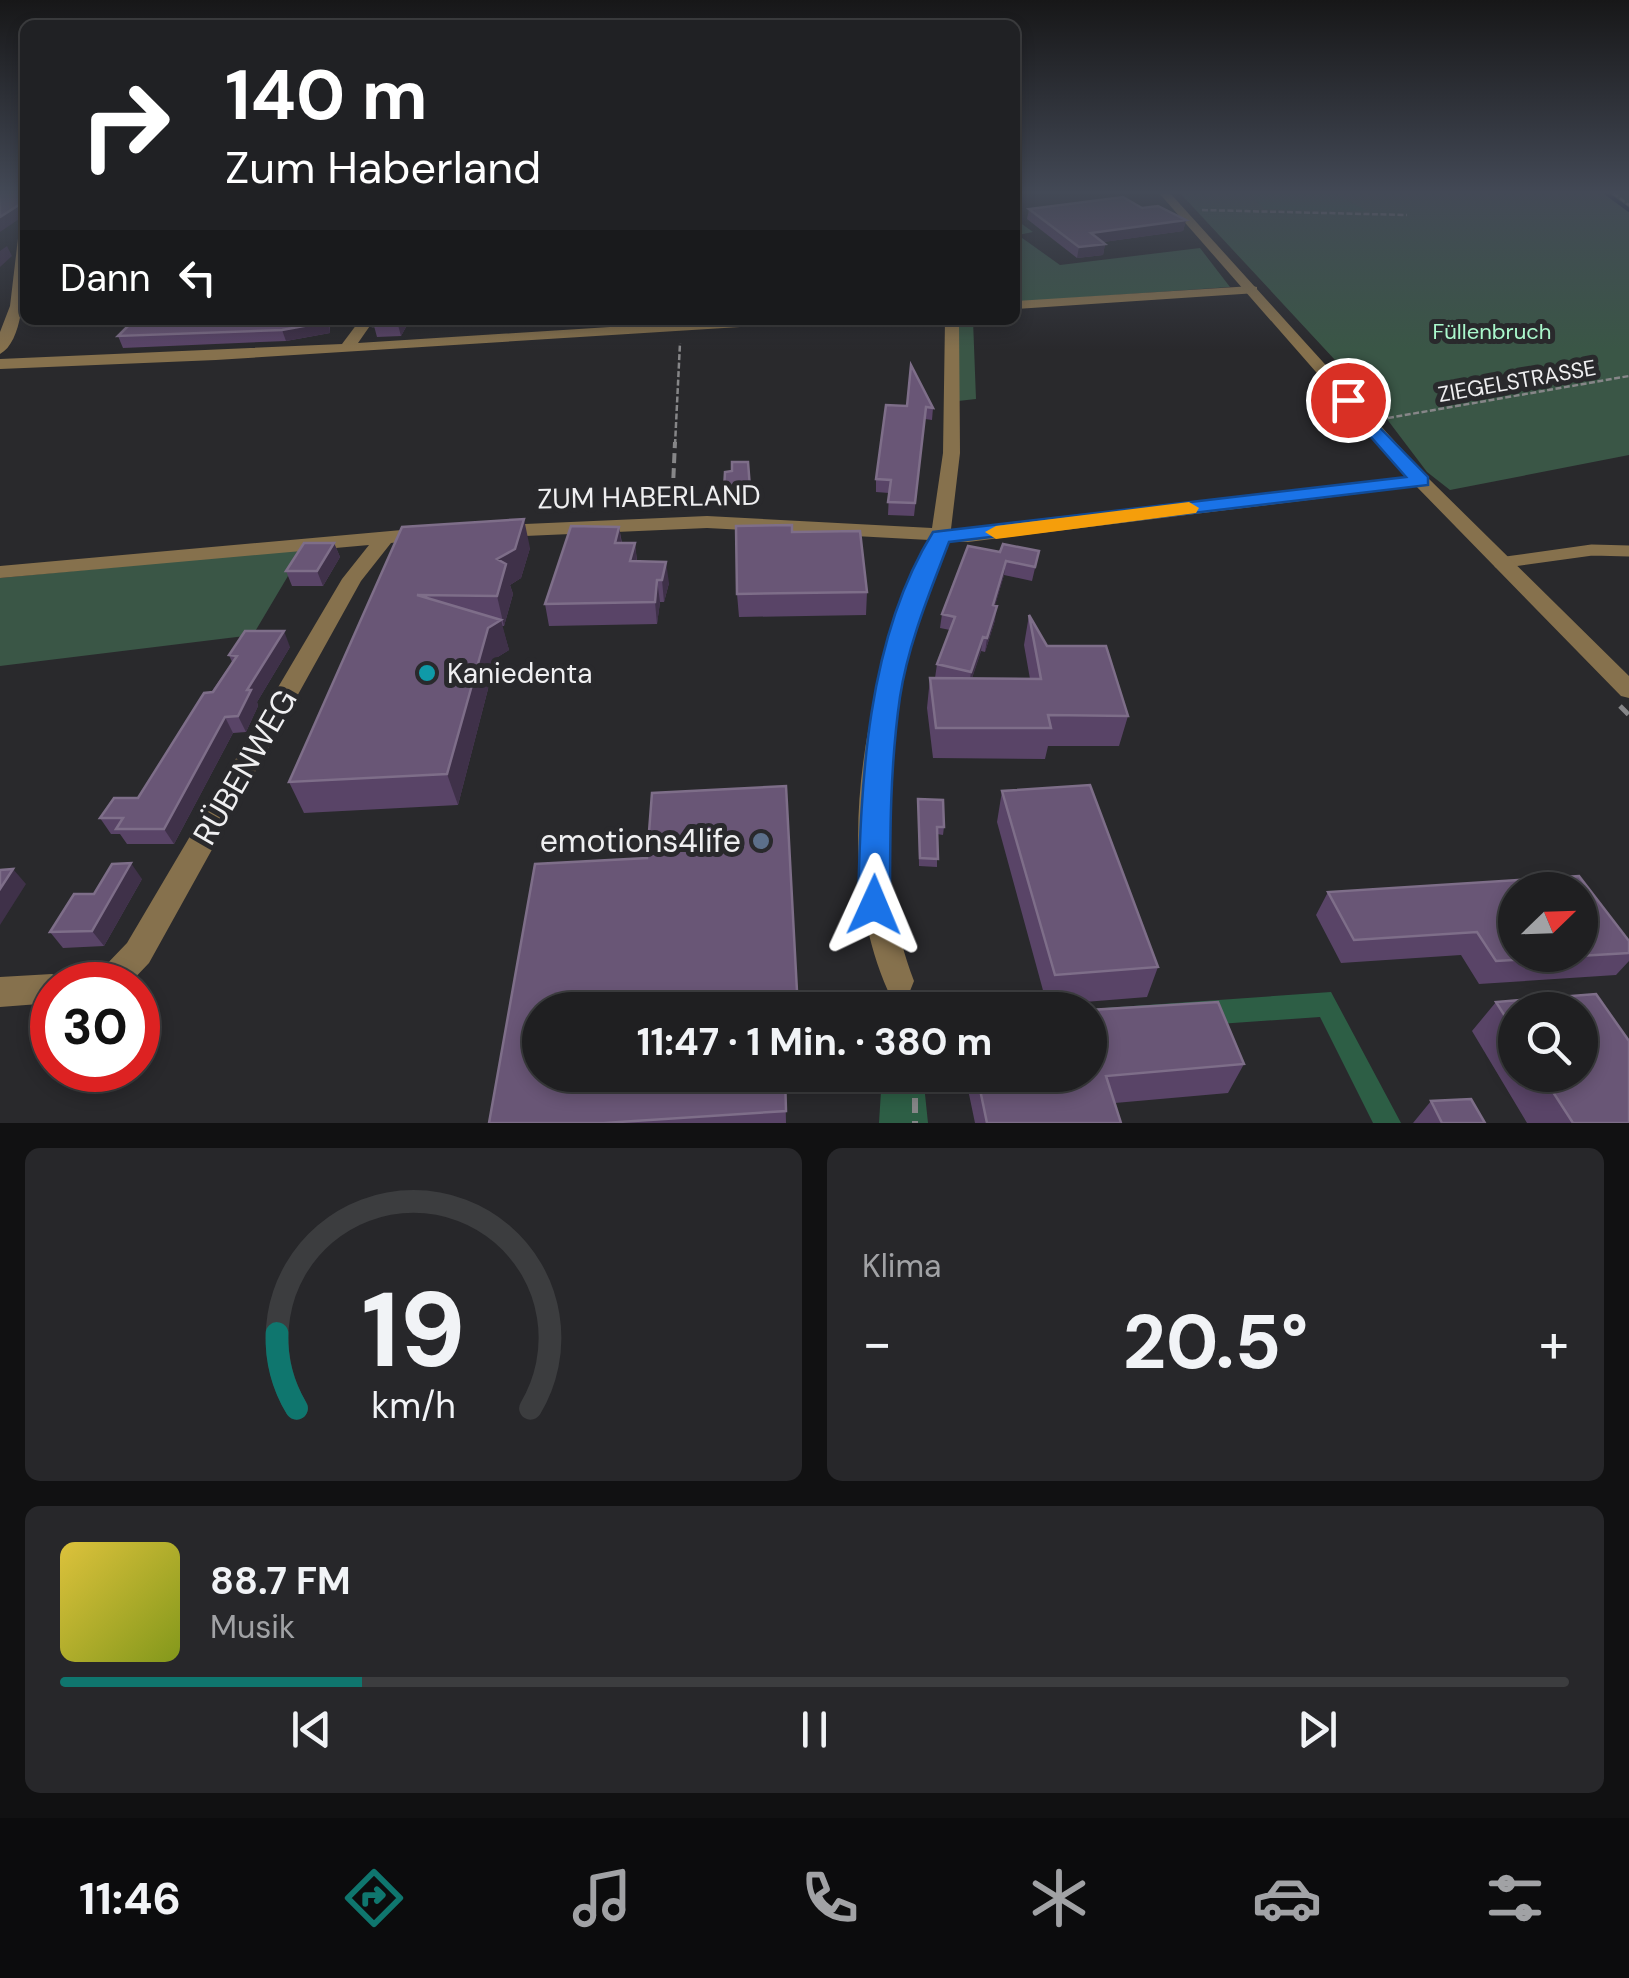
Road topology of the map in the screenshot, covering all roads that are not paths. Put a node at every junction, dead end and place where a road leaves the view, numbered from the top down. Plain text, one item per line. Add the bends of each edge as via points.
1 (1213, 245) edge
2 (20, 278) edge
3 (1252, 290) junction
4 (1020, 305) edge
5 (363, 325) edge
6 (711, 325) edge
7 (952, 325) edge
8 (347, 347) junction
9 (0, 350) edge
10 (0, 364) edge
11 (1421, 481) junction
12 (386, 536) junction
13 (940, 536) junction
14 (1629, 551) edge
15 (1499, 562) junction
16 (0, 572) edge
17 (1629, 690) edge
18 (130, 962) edge
19 (899, 981) dead end
20 (30, 990) edge
21 (0, 992) edge

1 - 3 street
2 - 9 street
3 - 4 street
3 - 11 street
5 - 8 street
6 - 8 street
7 - 13 street via 953,410
8 - 10 street
11 - 13 street, ZUM HABERLAND
11 - 15 street
12 - 13 street, ZUM HABERLAND via 748,522
12 - 16 street, ZUM HABERLAND
12 - 18 street, RÜBENWEG via 352,579
13 - 19 street via 887,693 876,786 874,905
14 - 15 lane
15 - 17 street
20 - 21 street

